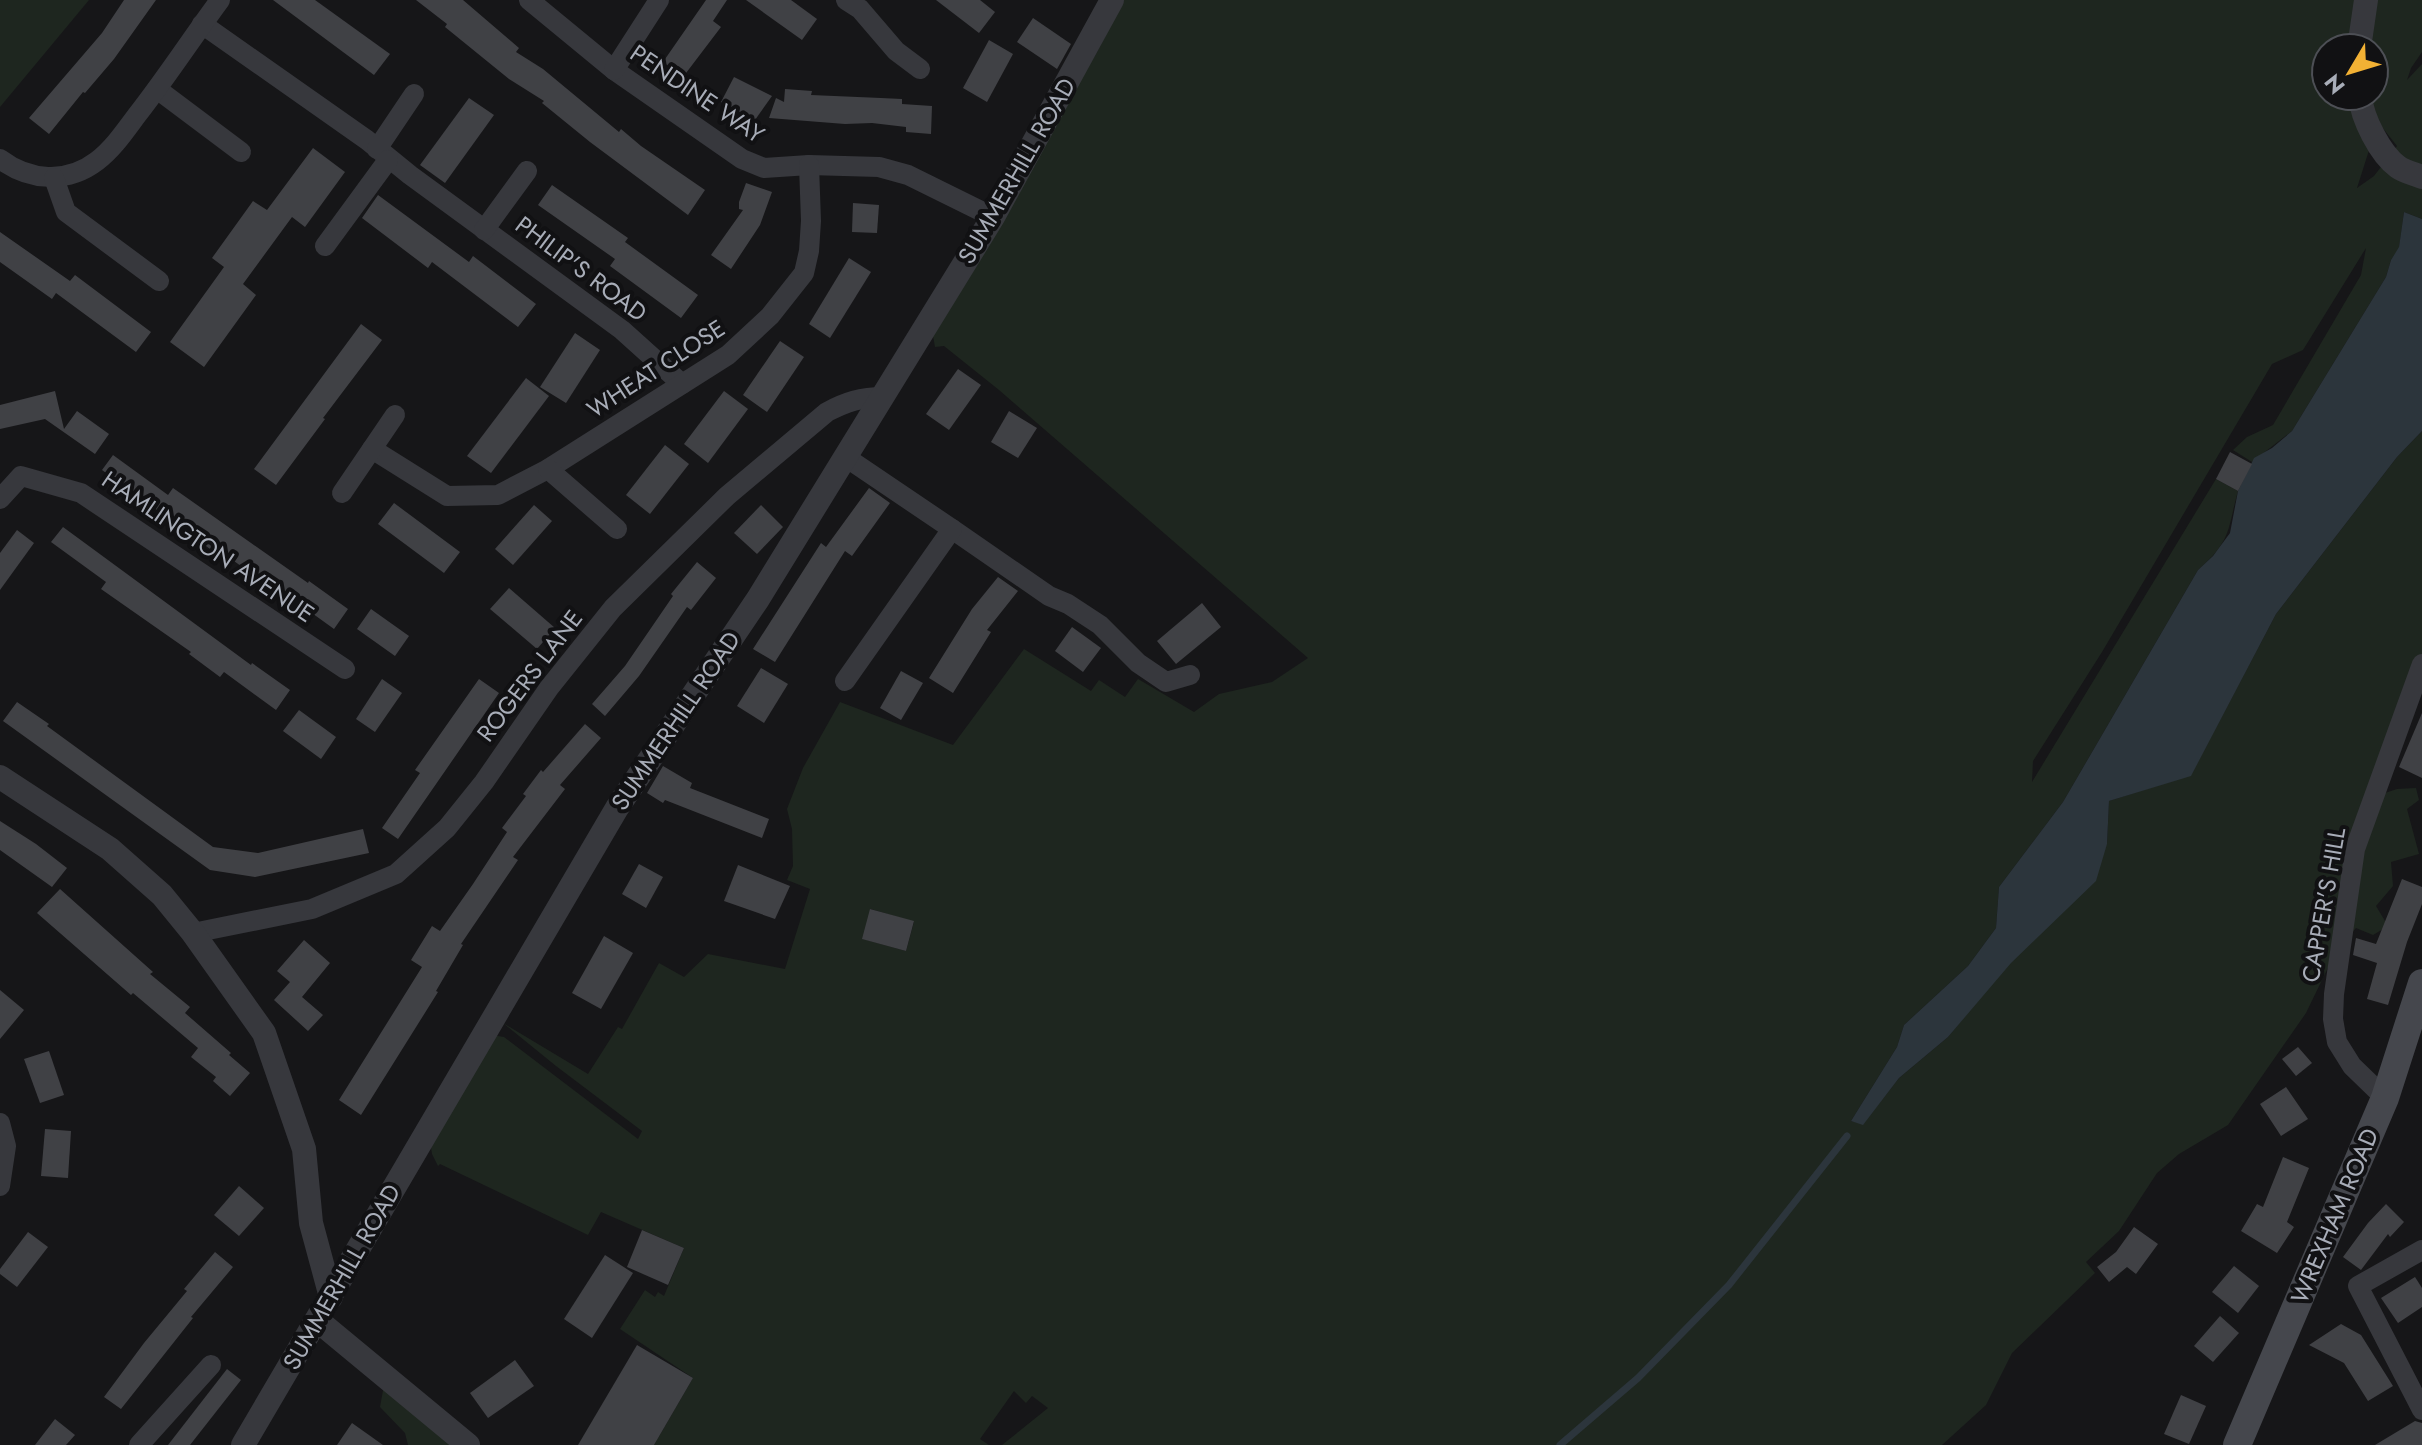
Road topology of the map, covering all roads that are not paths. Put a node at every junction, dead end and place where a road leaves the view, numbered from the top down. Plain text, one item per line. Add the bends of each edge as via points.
1 (220, 0) edge
2 (529, 0) edge
3 (659, 0) edge
4 (846, 0) edge
5 (1112, 0) edge
6 (2366, 0) edge
7 (202, 24) junction
8 (2361, 32) edge
9 (920, 69) dead end
10 (614, 70) junction
11 (157, 89) junction
12 (414, 94) dead end
13 (2362, 112) edge
14 (241, 152) dead end
15 (383, 154) junction
16 (0, 159) edge
17 (809, 165) junction
18 (527, 171) dead end
19 (2422, 177) edge
20 (54, 178) junction
21 (993, 217) junction
22 (484, 230) junction
23 (325, 246) dead end
24 (159, 281) dead end
25 (682, 384) junction
26 (883, 397) junction
27 (395, 415) dead end
28 (372, 449) junction
29 (847, 458) junction
30 (548, 469) junction
31 (342, 493) dead end
32 (0, 499) edge
33 (617, 529) dead end
34 (952, 529) junction
35 (2422, 664) edge
36 (345, 669) dead end
37 (1190, 675) dead end
38 (845, 681) dead end
39 (0, 777) edge
40 (193, 933) junction
41 (2422, 983) edge
42 (2385, 1098) junction
43 (0, 1123) edge
44 (0, 1186) edge
45 (2422, 1250) edge
46 (331, 1297) junction
47 (317, 1320) junction
48 (211, 1365) dead end
49 (2422, 1410) edge
50 (139, 1445) edge
51 (243, 1445) edge
52 (468, 1445) edge
53 (2237, 1445) edge

1 - 7 street
2 - 10 street, PENDINE WAY
3 - 10 street
4 - 9 street
5 - 21 street, SUMMERHILL ROAD
6 - 8 street
7 - 11 street
7 - 15 street, PHILIP'S ROAD
10 - 17 street, PENDINE WAY via 742,159 764,168
11 - 14 street
11 - 20 street via 94,163
12 - 15 street
13 - 19 street via 2398,167
15 - 22 street, PHILIP'S ROAD
15 - 23 street
16 - 20 street via 34,177
17 - 21 street, PENDINE WAY via 879,167 908,175
17 - 25 street, WHEAT CLOSE via 811,221 804,273 750,336
18 - 22 street, PHILIP'S ROAD
20 - 24 street via 66,212
21 - 26 street, SUMMERHILL ROAD
22 - 25 street, PHILIP'S ROAD via 622,330
25 - 30 street, WHEAT CLOSE
26 - 29 street, SUMMERHILL ROAD
26 - 40 street, ROGERS LANE via 854,400 827,412 705,518 613,608 447,828 396,874 312,909
27 - 28 street
28 - 30 street, WHEAT CLOSE via 447,496 498,495
28 - 31 street
29 - 34 street
29 - 46 street, SUMMERHILL ROAD via 617,808
30 - 33 street
32 - 36 street, HAMLINGTON AVENUE via 21,476 81,493
34 - 37 street via 1100,625 1166,682
34 - 38 street
35 - 42 street, CAPPER'S HILL via 2355,849 2334,994 2337,1042 2352,1066
39 - 40 street via 110,849 162,895
40 - 46 street via 264,1033 304,1149 311,1223
41 - 42 main road, WREXHAM ROAD
42 - 53 main road, WREXHAM ROAD
43 - 44 street via 6,1146
45 - 49 street via 2358,1286
46 - 47 street, SUMMERHILL ROAD
47 - 51 street, SUMMERHILL ROAD
47 - 52 street
48 - 50 street

